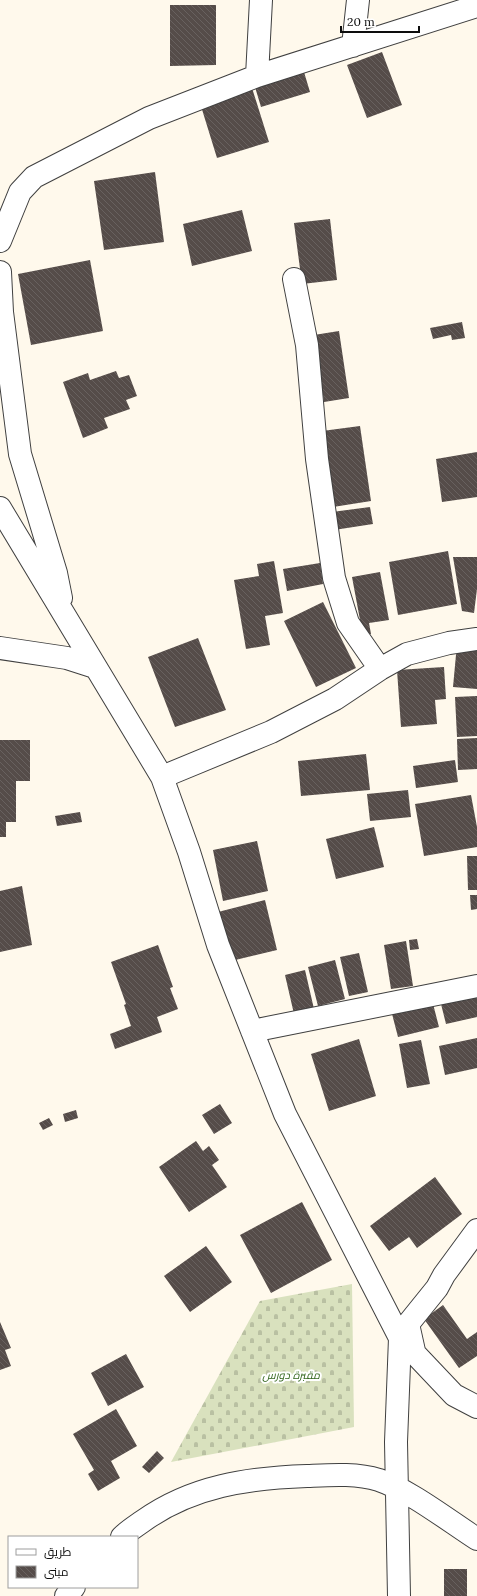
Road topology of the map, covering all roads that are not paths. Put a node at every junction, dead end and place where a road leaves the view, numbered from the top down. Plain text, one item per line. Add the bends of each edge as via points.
1 (261, 0) edge
2 (358, 0) edge
3 (477, 6) edge
4 (353, 46) junction
5 (257, 76) junction
6 (0, 241) edge
7 (0, 272) edge
8 (294, 279) dead end
9 (0, 508) edge
10 (66, 619) junction
11 (477, 639) edge
12 (0, 648) edge
13 (95, 667) junction
14 (380, 669) junction
15 (162, 777) junction
16 (477, 986) edge
17 (252, 1031) junction
18 (477, 1230) edge
19 (407, 1345) junction
20 (477, 1407) edge
21 (396, 1487) junction
22 (123, 1536) edge
23 (477, 1539) edge
24 (73, 1588) edge
25 (66, 1596) edge
26 (399, 1596) edge

1 - 5 street
2 - 4 street
3 - 4 street
4 - 5 street
5 - 6 street via 149,118 34,178 20,192
7 - 10 street via 2,312 20,454 56,573
8 - 14 street via 307,345 317,459 334,578 348,623
9 - 10 street
10 - 13 street
11 - 14 street via 407,654
12 - 13 street via 67,658
13 - 15 street
14 - 15 street via 335,699 271,732
15 - 17 street via 218,944
16 - 17 street
17 - 19 street via 285,1114
18 - 19 street via 437,1288 408,1324
19 - 20 street via 454,1395
19 - 21 street
21 - 22 street via 372,1479 334,1474 270,1477 236,1482 193,1493 159,1510
21 - 23 street
21 - 26 street
24 - 25 street

